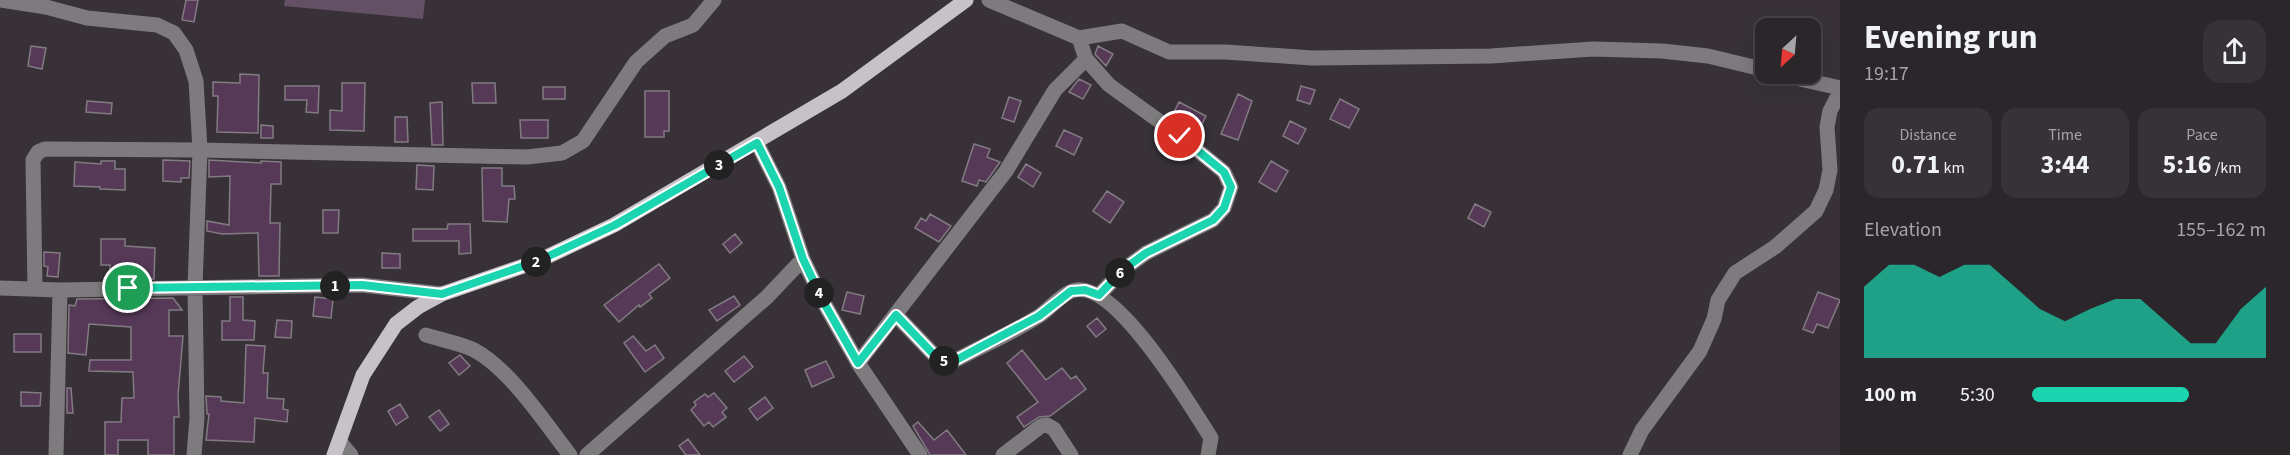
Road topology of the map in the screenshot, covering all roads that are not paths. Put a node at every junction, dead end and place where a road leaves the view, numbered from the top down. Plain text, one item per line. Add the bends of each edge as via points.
1 (0, 0) edge
2 (714, 0) edge
3 (966, 0) edge
4 (988, 0) edge
5 (47, 3) edge
6 (1079, 38) junction
7 (1086, 59) junction
8 (1755, 67) edge
9 (1817, 84) edge
10 (1840, 90) edge
11 (757, 143) junction
12 (200, 150) junction
13 (803, 259) junction
14 (195, 287) junction
15 (0, 288) edge
16 (35, 290) junction
17 (60, 290) junction
18 (442, 294) junction
19 (1099, 295) junction
20 (896, 315) junction
21 (426, 334) dead end
22 (858, 363) junction
23 (337, 448) edge
24 (57, 455) edge
25 (194, 455) edge
26 (351, 455) edge
27 (570, 455) edge
28 (587, 455) edge
29 (920, 455) edge
30 (1003, 455) edge
31 (1071, 455) edge
32 (1208, 455) edge
33 (1630, 455) edge

1 - 5 street
2 - 12 street via 693,25 665,36 636,62 583,141 562,153 527,157
3 - 11 main road via 842,91
4 - 6 street
5 - 12 street via 87,18 157,25 174,33 186,50 196,81
6 - 7 street
6 - 8 street via 1122,31 1169,52 1312,58 1491,56 1593,49 1662,51 1708,56
7 - 19 street via 1109,85 1224,172 1231,187 1224,208 1213,220 1146,253
7 - 20 street via 1055,90 1006,171
9 - 10 street
10 - 33 street via 1827,127 1830,170 1816,211 1775,247 1735,273 1718,300 1700,351 1642,430
11 - 13 street via 779,187
11 - 18 main road via 615,225 538,261
12 - 14 street
12 - 16 street via 38,152 33,160
13 - 22 street
13 - 28 street via 767,297
14 - 17 street
14 - 18 street via 362,285
14 - 25 street
15 - 16 street
16 - 17 street
17 - 24 street
18 - 23 main road via 396,324 379,348 363,375
19 - 20 street via 1071,291 1039,316 954,361 945,362
19 - 32 street via 1142,336 1188,402 1211,438
20 - 22 street
21 - 27 street via 473,350 494,362
22 - 29 street
23 - 26 street
30 - 31 street via 1047,425

